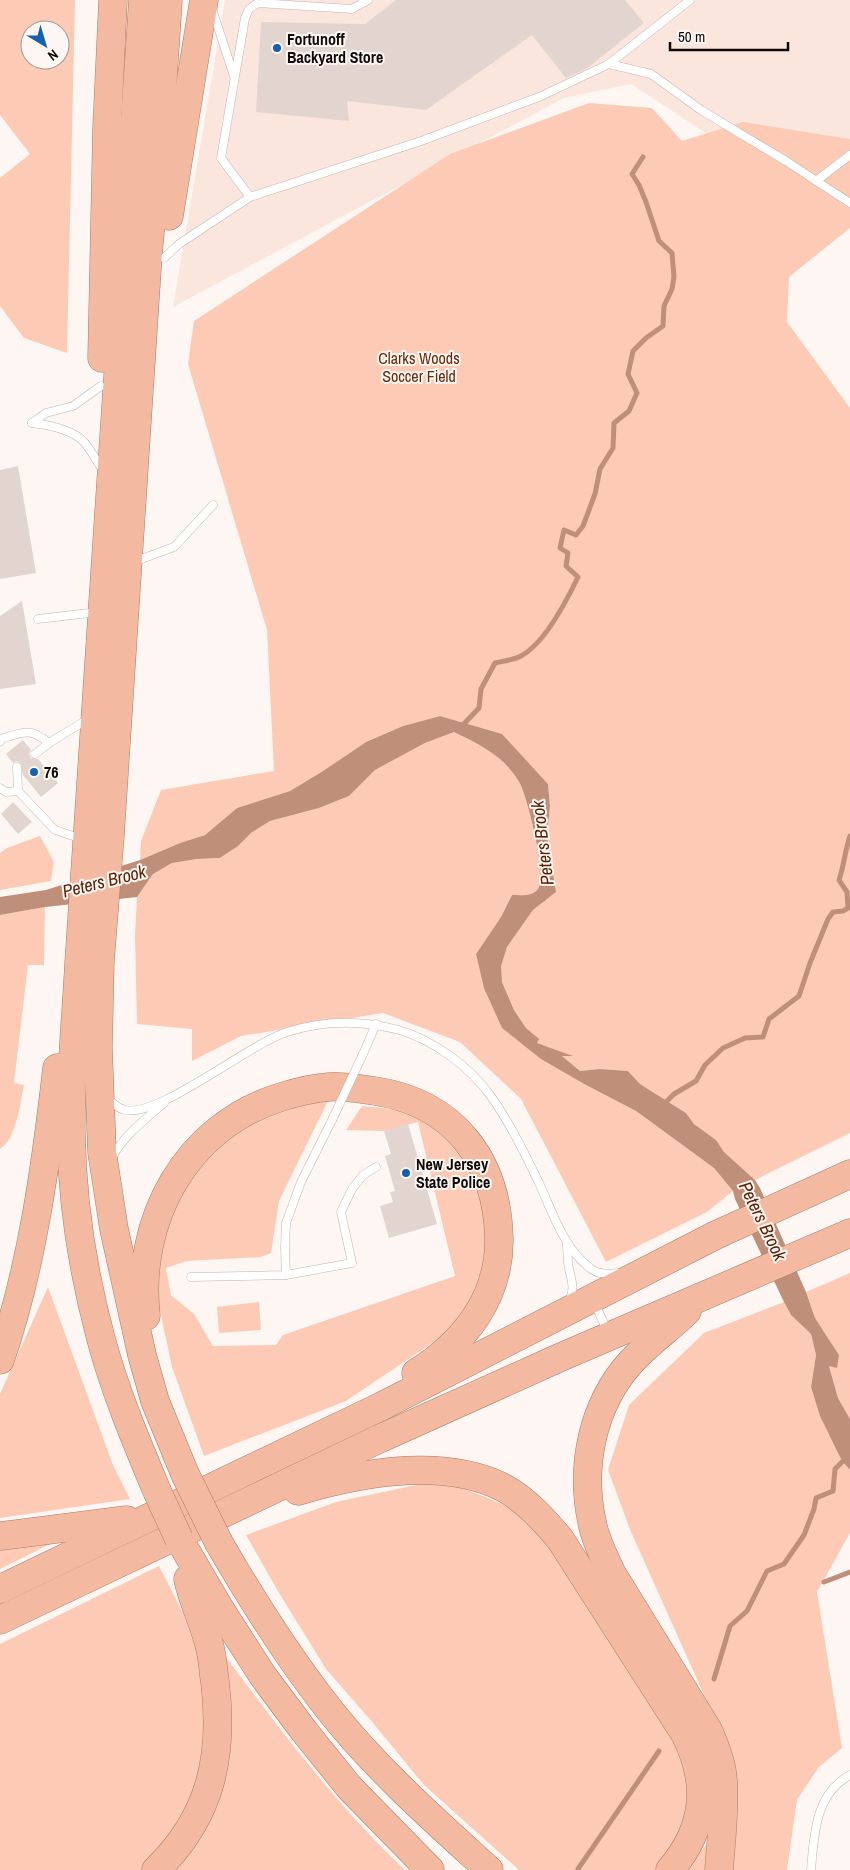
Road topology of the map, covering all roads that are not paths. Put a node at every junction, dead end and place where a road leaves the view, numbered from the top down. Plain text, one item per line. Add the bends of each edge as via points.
1 (113, 0) edge
2 (143, 0) edge
3 (168, 0) edge
4 (204, 0) edge
5 (209, 0) edge
6 (368, 0) edge
7 (690, 0) edge
8 (609, 64) junction
9 (235, 78) junction
10 (850, 155) edge
11 (816, 181) junction
12 (250, 197) junction
13 (850, 203) edge
14 (164, 258) junction
15 (145, 314) junction
16 (101, 386) junction
17 (100, 466) junction
18 (213, 505) dead end
19 (108, 535) junction
20 (129, 563) junction
21 (102, 612) junction
22 (38, 619) dead end
23 (96, 714) junction
24 (0, 742) edge
25 (49, 743) junction
26 (34, 754) dead end
27 (17, 767) dead end
28 (0, 788) edge
29 (18, 791) junction
30 (99, 838) junction
31 (89, 962) junction
32 (376, 1024) junction
33 (98, 1074) junction
34 (170, 1098) junction
35 (376, 1167) dead end
36 (850, 1174) edge
37 (105, 1175) junction
38 (850, 1233) edge
39 (567, 1243) junction
40 (648, 1270) junction
41 (286, 1275) junction
42 (191, 1278) dead end
43 (20, 1287) junction
44 (702, 1297) junction
45 (592, 1298) junction
46 (558, 1316) junction
47 (0, 1318) edge
48 (610, 1336) junction
49 (0, 1360) edge
50 (155, 1401) junction
51 (382, 1406) junction
52 (227, 1511) junction
53 (151, 1517) junction
54 (0, 1536) edge
55 (195, 1581) junction
56 (0, 1589) edge
57 (0, 1620) edge
58 (850, 1775) edge
59 (156, 1870) edge
60 (430, 1870) edge
61 (489, 1870) edge
62 (670, 1870) edge
63 (718, 1870) edge
64 (810, 1870) edge

1 - 16 highway
2 - 19 highway
3 - 15 highway
4 - 14 highway
5 - 9 lane
6 - 9 lane via 352,9 258,3 249,9 245,18
7 - 8 lane
8 - 11 lane via 651,74 701,110
8 - 12 lane via 539,97 421,141
9 - 12 lane via 221,158
10 - 11 lane
11 - 13 lane
12 - 14 lane via 179,244
14 - 15 highway via 161,289
15 - 20 highway
16 - 17 highway
16 - 17 lane via 73,406 46,413 32,423 50,425 72,434 84,442
17 - 19 highway via 99,489
18 - 20 lane via 174,547
19 - 21 highway
20 - 30 highway
21 - 22 lane
21 - 23 highway
23 - 25 lane
23 - 30 highway
24 - 25 lane via 1,739 29,732 38,733
25 - 26 lane
27 - 29 lane
28 - 29 lane via 6,792
29 - 30 lane via 55,830
30 - 31 highway
31 - 33 highway
31 - 43 highway via 57,1063 33,1234
31 - 55 highway, bridge via 72,1083 71,1134 80,1242 108,1363 130,1426
32 - 34 lane via 343,1022 286,1032
32 - 39 lane via 411,1034 446,1053 490,1095 526,1156
32 - 41 lane, bridge via 301,1182 286,1223
33 - 34 lane via 106,1095 114,1105 126,1110 142,1110
33 - 37 highway
34 - 37 lane via 127,1136
35 - 41 lane via 363,1175 352,1189 341,1212 352,1263
36 - 40 highway
37 - 50 highway via 126,1284
38 - 44 highway
39 - 40 lane via 591,1269 602,1274
39 - 46 lane via 573,1289
40 - 45 highway
41 - 42 lane
43 - 47 highway
43 - 49 highway
44 - 48 highway
44 - 63 highway via 631,1362 611,1390 598,1417 587,1468 592,1523 611,1572 708,1730 718,1753 723,1806
45 - 46 highway
45 - 48 lane
46 - 51 highway
48 - 52 highway
50 - 51 highway via 158,1371 147,1323 144,1274 149,1241 172,1182 204,1142 250,1109 293,1093 346,1087 412,1100 441,1115 459,1132 480,1161 498,1216 499,1252 494,1280 479,1313 447,1350 400,1384
50 - 61 highway, bridge via 185,1474 219,1543 282,1648 329,1709 406,1793
51 - 53 highway
52 - 57 highway
52 - 62 highway via 348,1477 441,1470 504,1488 527,1504 560,1539 694,1752 701,1794 699,1814 694,1835
53 - 54 highway
53 - 56 highway
55 - 59 highway via 211,1650 217,1701 217,1748 210,1789 201,1810 179,1845
55 - 60 highway via 220,1609 263,1676 349,1787
58 - 64 lane via 830,1791 821,1808 815,1824

